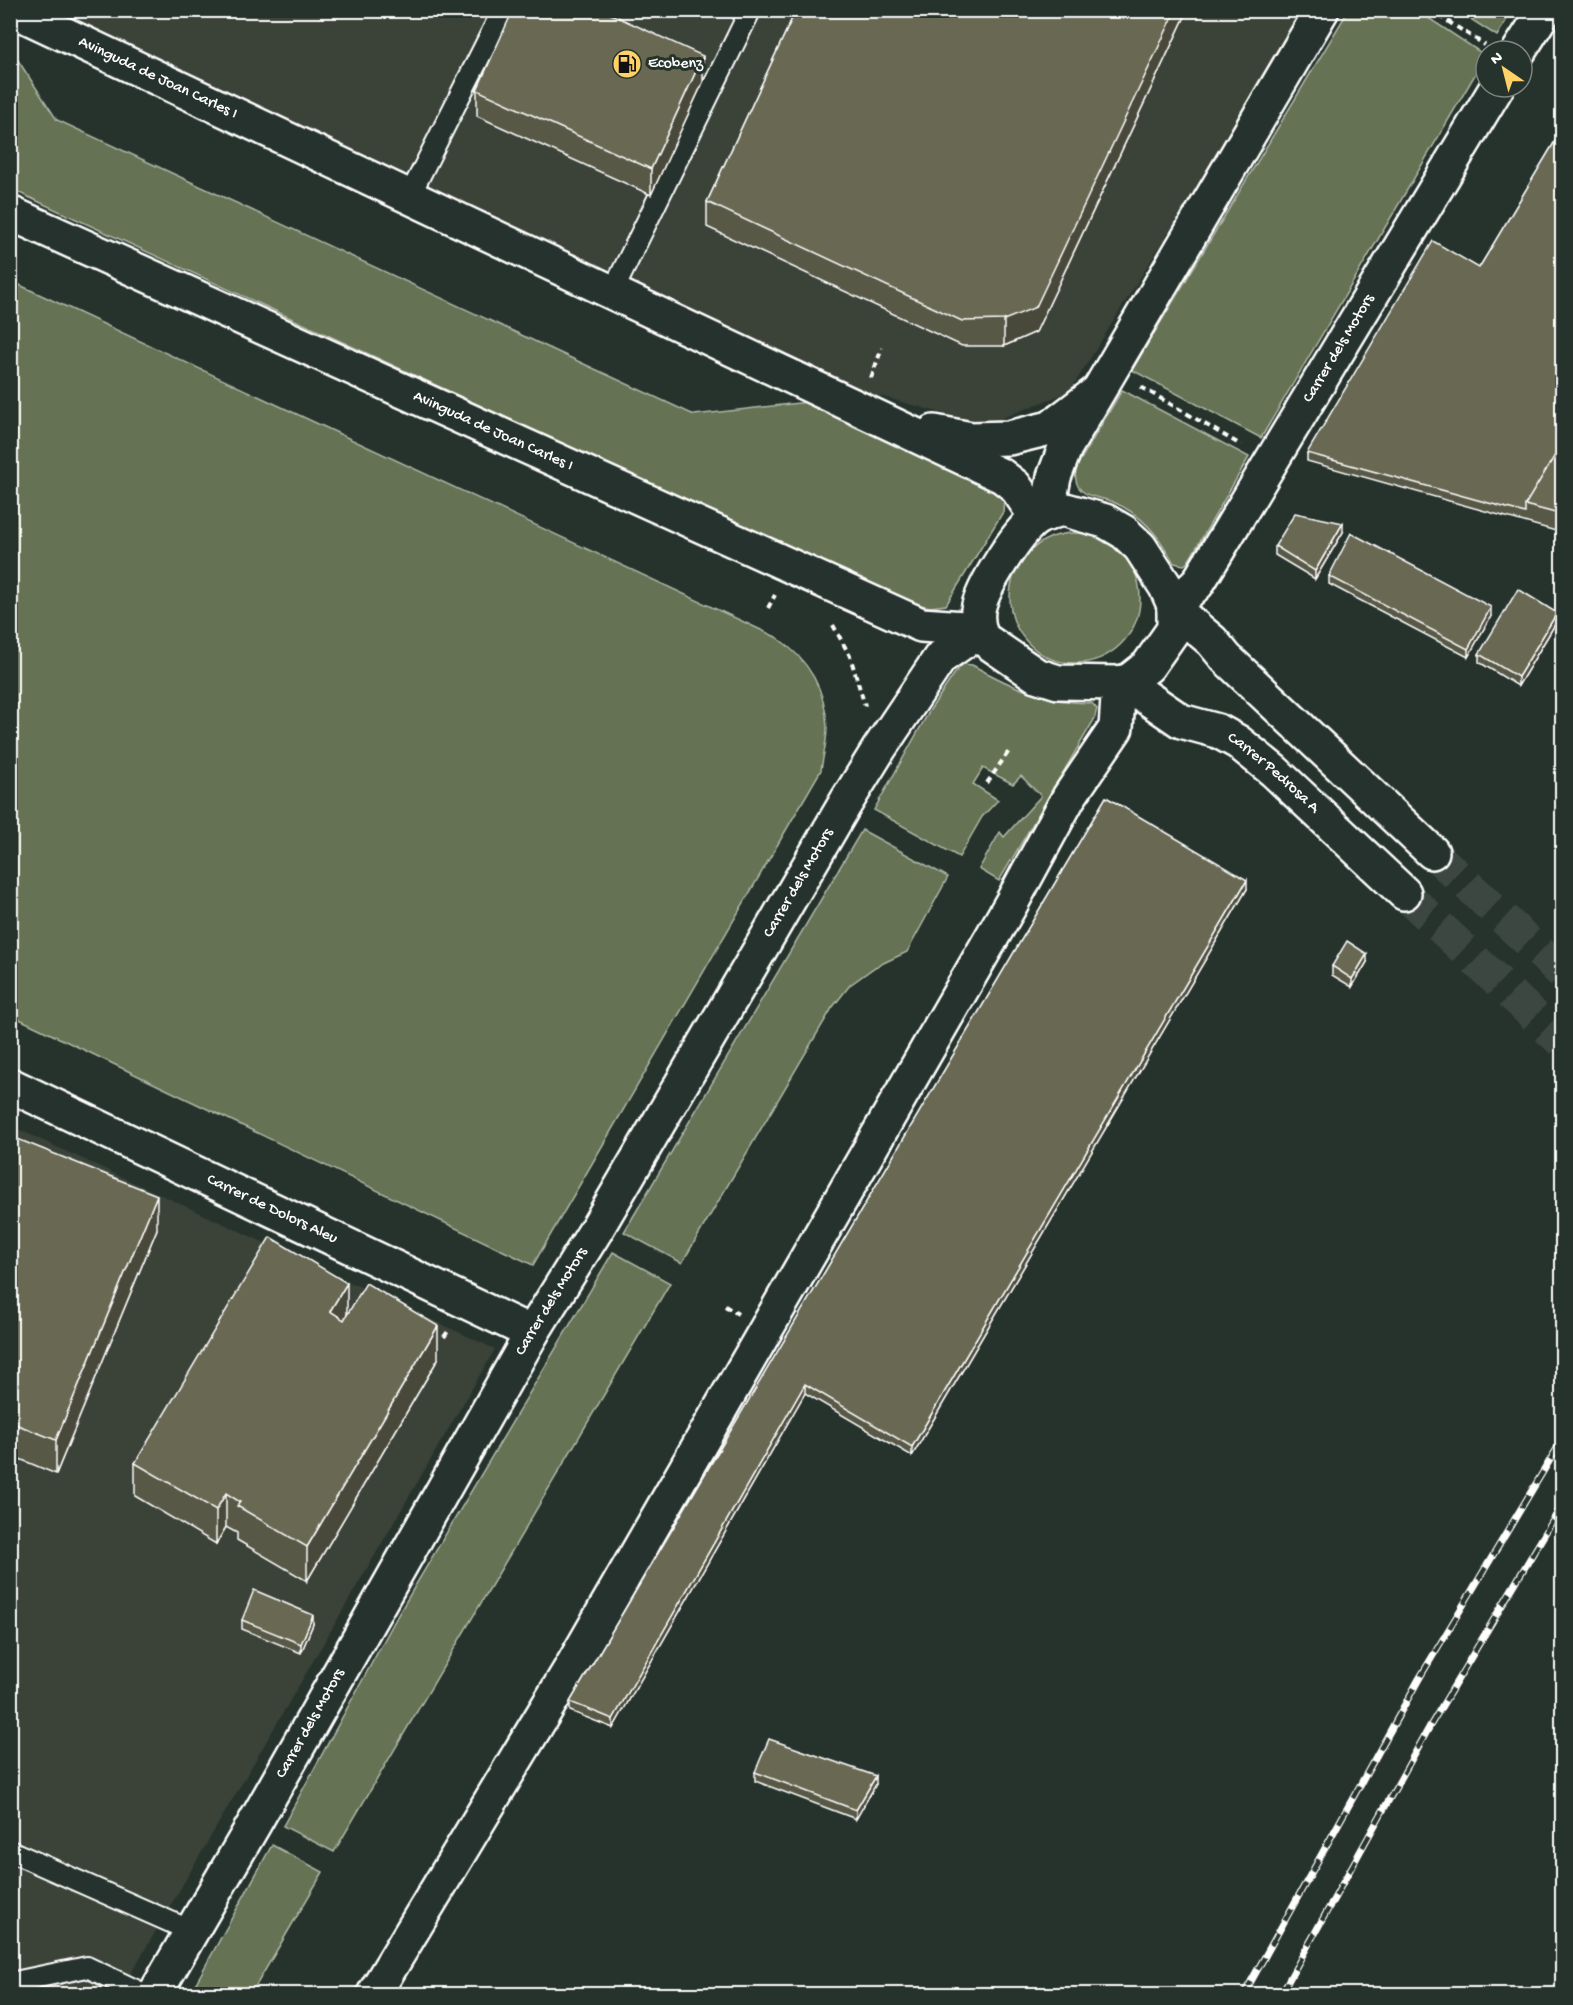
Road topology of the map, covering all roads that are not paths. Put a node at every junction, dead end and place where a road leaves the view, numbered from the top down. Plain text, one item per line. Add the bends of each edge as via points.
1 (13, 10) edge
2 (503, 10) edge
3 (741, 10) edge
4 (1322, 10) edge
5 (1545, 10) edge
6 (1527, 39) edge
7 (1490, 99) edge
8 (409, 197) junction
9 (10, 213) edge
10 (612, 293) junction
11 (1097, 392) junction
12 (890, 424) junction
13 (1042, 516) junction
14 (1174, 607) junction
15 (979, 630) junction
16 (1122, 682) junction
17 (1432, 852) tunnel mouth
18 (1404, 893) tunnel mouth
19 (10, 1085) edge
20 (532, 1334) junction
21 (10, 1851) edge
22 (191, 1931) junction
23 (10, 1983) edge
24 (144, 1995) edge
25 (155, 1995) edge
26 (374, 1995) edge

1 - 8 street, Avinguda de Joan Carles I
2 - 8 lane
3 - 10 lane via 749,13
4 - 11 street
5 - 6 street
7 - 14 street, Carrer dels Motors via 1216,554 1197,584
8 - 10 street, Avinguda de Joan Carles I
9 - 15 street, Avinguda de Joan Carles I via 921,625
10 - 12 street, Avinguda de Joan Carles I
11 - 12 street, Avinguda de Joan Carles I via 1050,428 1009,438 971,439
11 - 13 street via 1065,448
12 - 13 street, Avinguda de Joan Carles I via 1002,476
13 - 14 street via 1062,509 1105,521 1124,532 1140,547
13 - 15 street via 1016,538 985,592 978,609
14 - 16 street via 1174,629 1162,647 1148,666
14 - 17 street
15 - 16 street via 982,638 1036,675 1058,682
15 - 20 street, Carrer dels Motors via 940,658 879,749
16 - 18 street, Carrer Pedrosa A via 1181,721 1218,731 1238,742
16 - 26 street via 1116,728 1069,797 572,1668
19 - 20 street, Carrer de Dolors Aleu
20 - 22 street, Carrer dels Motors
21 - 22 lane
22 - 25 street, Carrer dels Motors
23 - 24 lane via 87,1968

